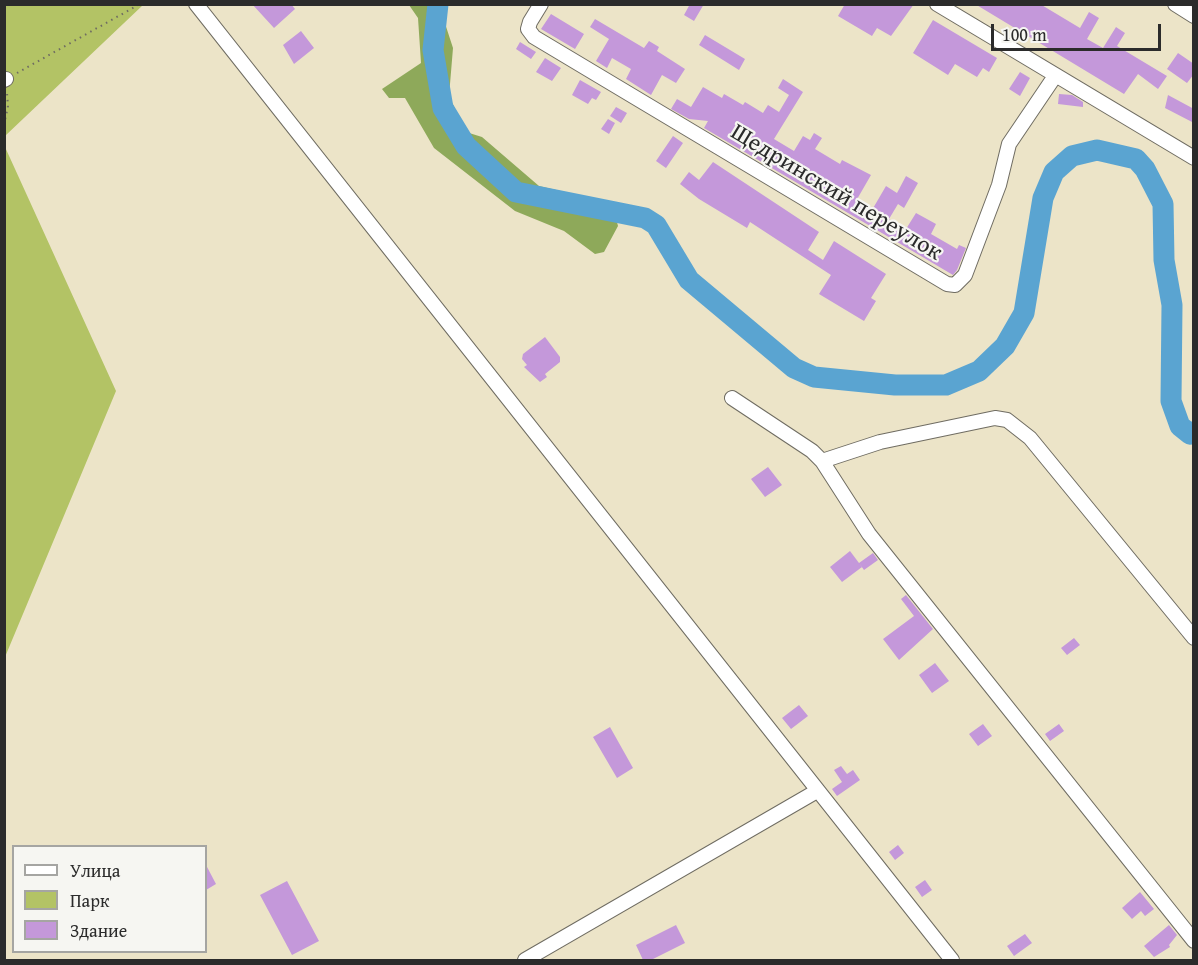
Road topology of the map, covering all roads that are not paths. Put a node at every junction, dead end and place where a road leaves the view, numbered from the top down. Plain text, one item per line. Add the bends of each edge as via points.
1 (196, 4) edge
2 (541, 4) edge
3 (937, 4) edge
4 (1175, 4) edge
5 (1194, 16) edge
6 (1055, 76) junction
7 (1194, 158) edge
8 (732, 398) dead end
9 (822, 461) junction
10 (1194, 638) edge
11 (817, 791) junction
12 (1194, 941) edge
13 (525, 960) edge
14 (952, 960) edge

1 - 11 street
2 - 6 street, Щедринский переулок via 528,29 534,37 947,284 955,285 965,275 999,185 1009,144
3 - 6 street
4 - 5 street
6 - 7 street
8 - 9 street
9 - 10 street via 880,442 995,418 1007,420 1030,438
9 - 12 street via 869,534
11 - 13 street
11 - 14 street

